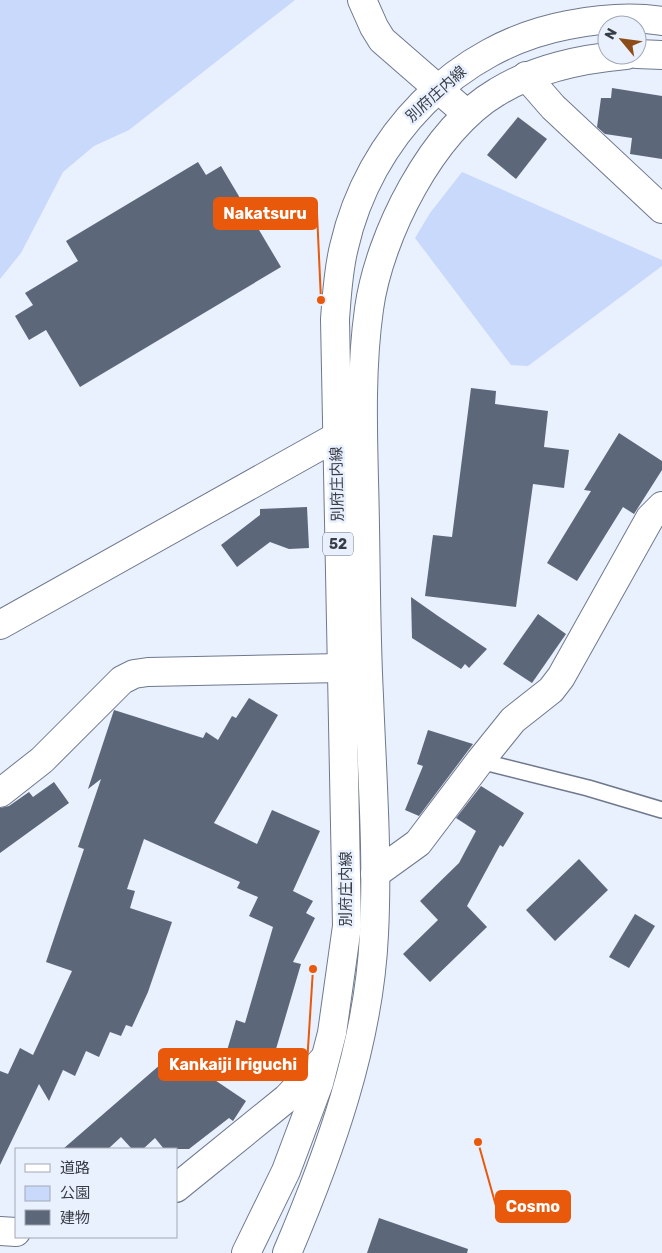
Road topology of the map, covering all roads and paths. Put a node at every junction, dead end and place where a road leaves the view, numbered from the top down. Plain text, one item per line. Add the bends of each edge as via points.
1 (362, 0) edge
2 (662, 21) edge
3 (647, 55) edge
4 (662, 56) edge
5 (597, 59) edge
6 (526, 76) junction
7 (437, 88) junction
8 (467, 114) junction
9 (662, 209) edge
10 (336, 437) junction
11 (662, 506) edge
12 (0, 625) edge
13 (341, 668) junction
14 (480, 761) junction
15 (0, 793) edge
16 (662, 810) edge
17 (376, 874) junction
18 (325, 1058) junction
19 (178, 1186) edge
20 (0, 1231) edge
21 (15, 1232) edge
22 (246, 1253) edge
23 (286, 1253) edge

1 - 7 main road via 382,40
2 - 7 main road, 別府庄内線 / 52 via 596,20 526,35 471,62
3 - 4 main road
5 - 6 main road, 別府庄内線 / 52
6 - 8 main road, 別府庄内線 / 52 via 496,92
6 - 9 main road via 553,107
7 - 8 main road
7 - 10 main road, 別府庄内線 / 52 via 406,119 385,149 365,187 344,246 335,318
8 - 17 main road, 別府庄内線 / 52 via 435,154 398,216 373,285 366,330 366,574
10 - 12 main road
10 - 13 main road, 別府庄内線 / 52
11 - 14 main road via 650,518 561,677 551,690 514,720
13 - 15 main road via 134,674 122,680 42,760
13 - 18 main road, 別府庄内線 / 52 via 347,926 332,1034
14 - 16 lane
14 - 17 main road via 418,843
17 - 23 main road, 別府庄内線 / 52 via 369,991 359,1041 314,1190
18 - 19 main road via 287,1098
18 - 22 main road, 別府庄内線 / 52 via 286,1172
20 - 21 main road

